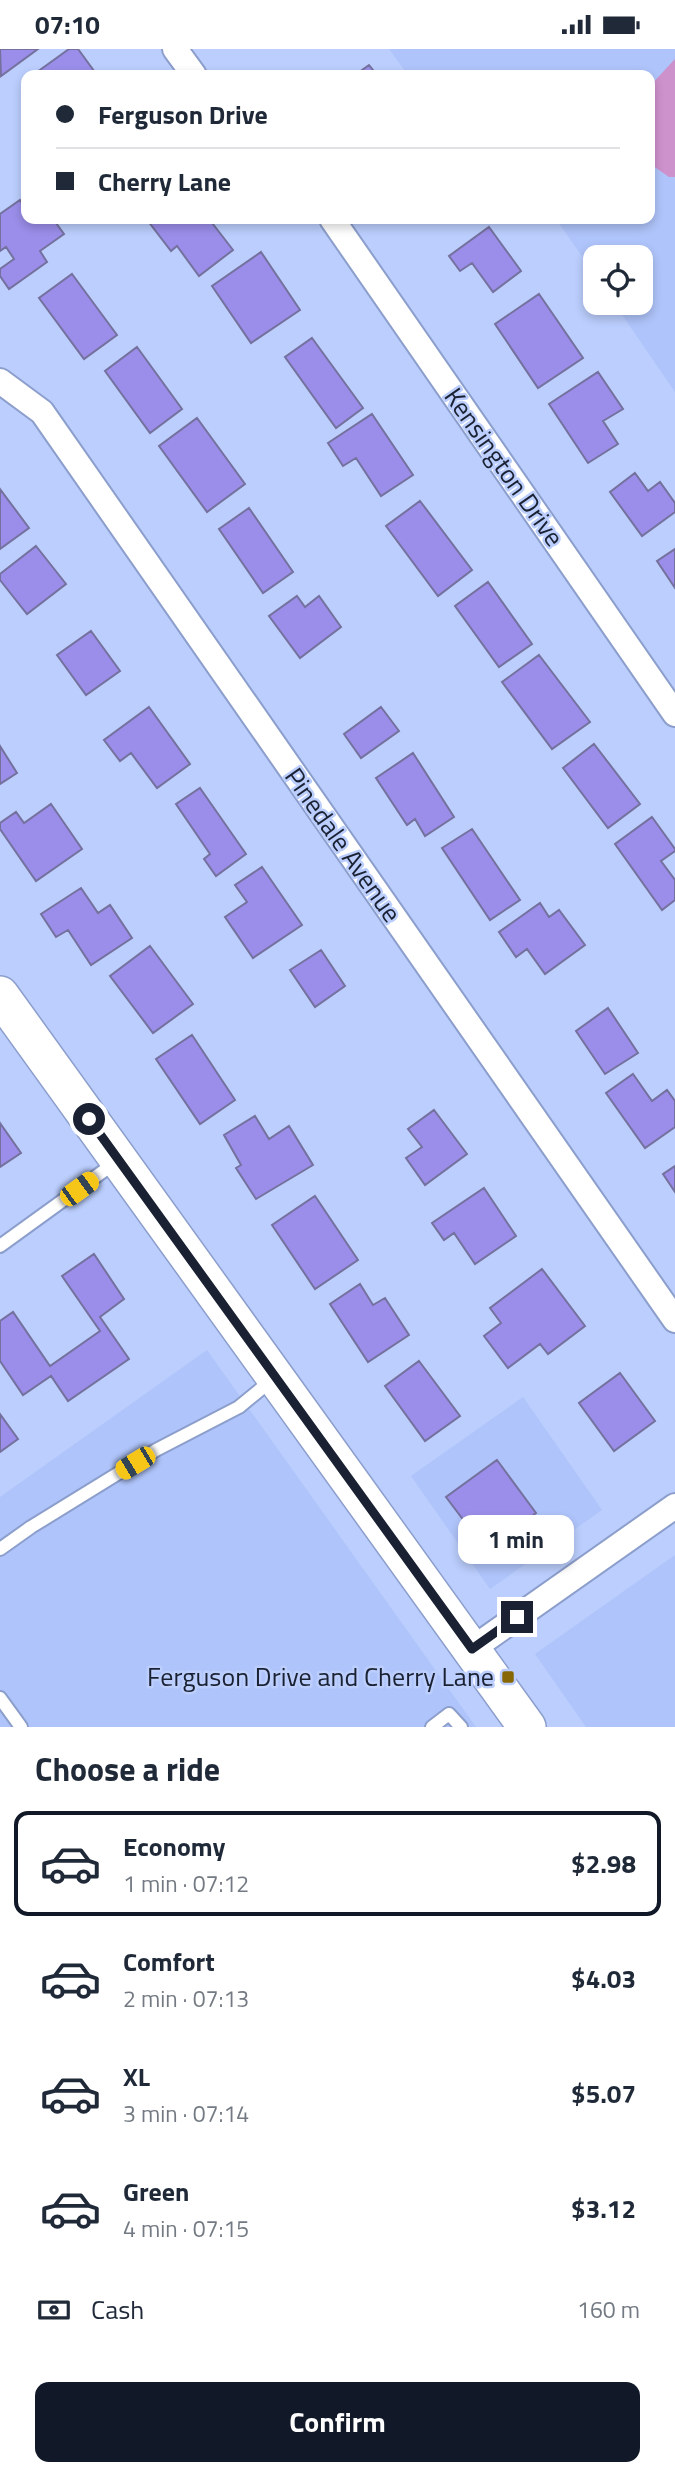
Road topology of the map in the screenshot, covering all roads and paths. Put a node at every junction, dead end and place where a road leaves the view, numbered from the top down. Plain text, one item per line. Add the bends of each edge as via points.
1 (175, 49) edge
2 (190, 70) edge
3 (335, 224) edge
4 (0, 381) edge
5 (675, 714) edge
6 (0, 995) edge
7 (119, 1160) junction
8 (0, 1246) edge
9 (675, 1320) edge
10 (276, 1377) junction
11 (675, 1506) edge
12 (0, 1549) edge
13 (472, 1649) junction
14 (0, 1698) edge
15 (21, 1727) edge
16 (432, 1727) edge
17 (461, 1727) edge
18 (527, 1727) edge

1 - 2 street
3 - 5 street, Kensington Drive
4 - 9 street, Pinedale Avenue via 42,412
6 - 7 street
7 - 8 lane
7 - 10 street
10 - 12 lane via 239,1407 156,1450
10 - 13 street
11 - 13 street
13 - 18 street
14 - 15 lane
16 - 17 lane via 449,1714

